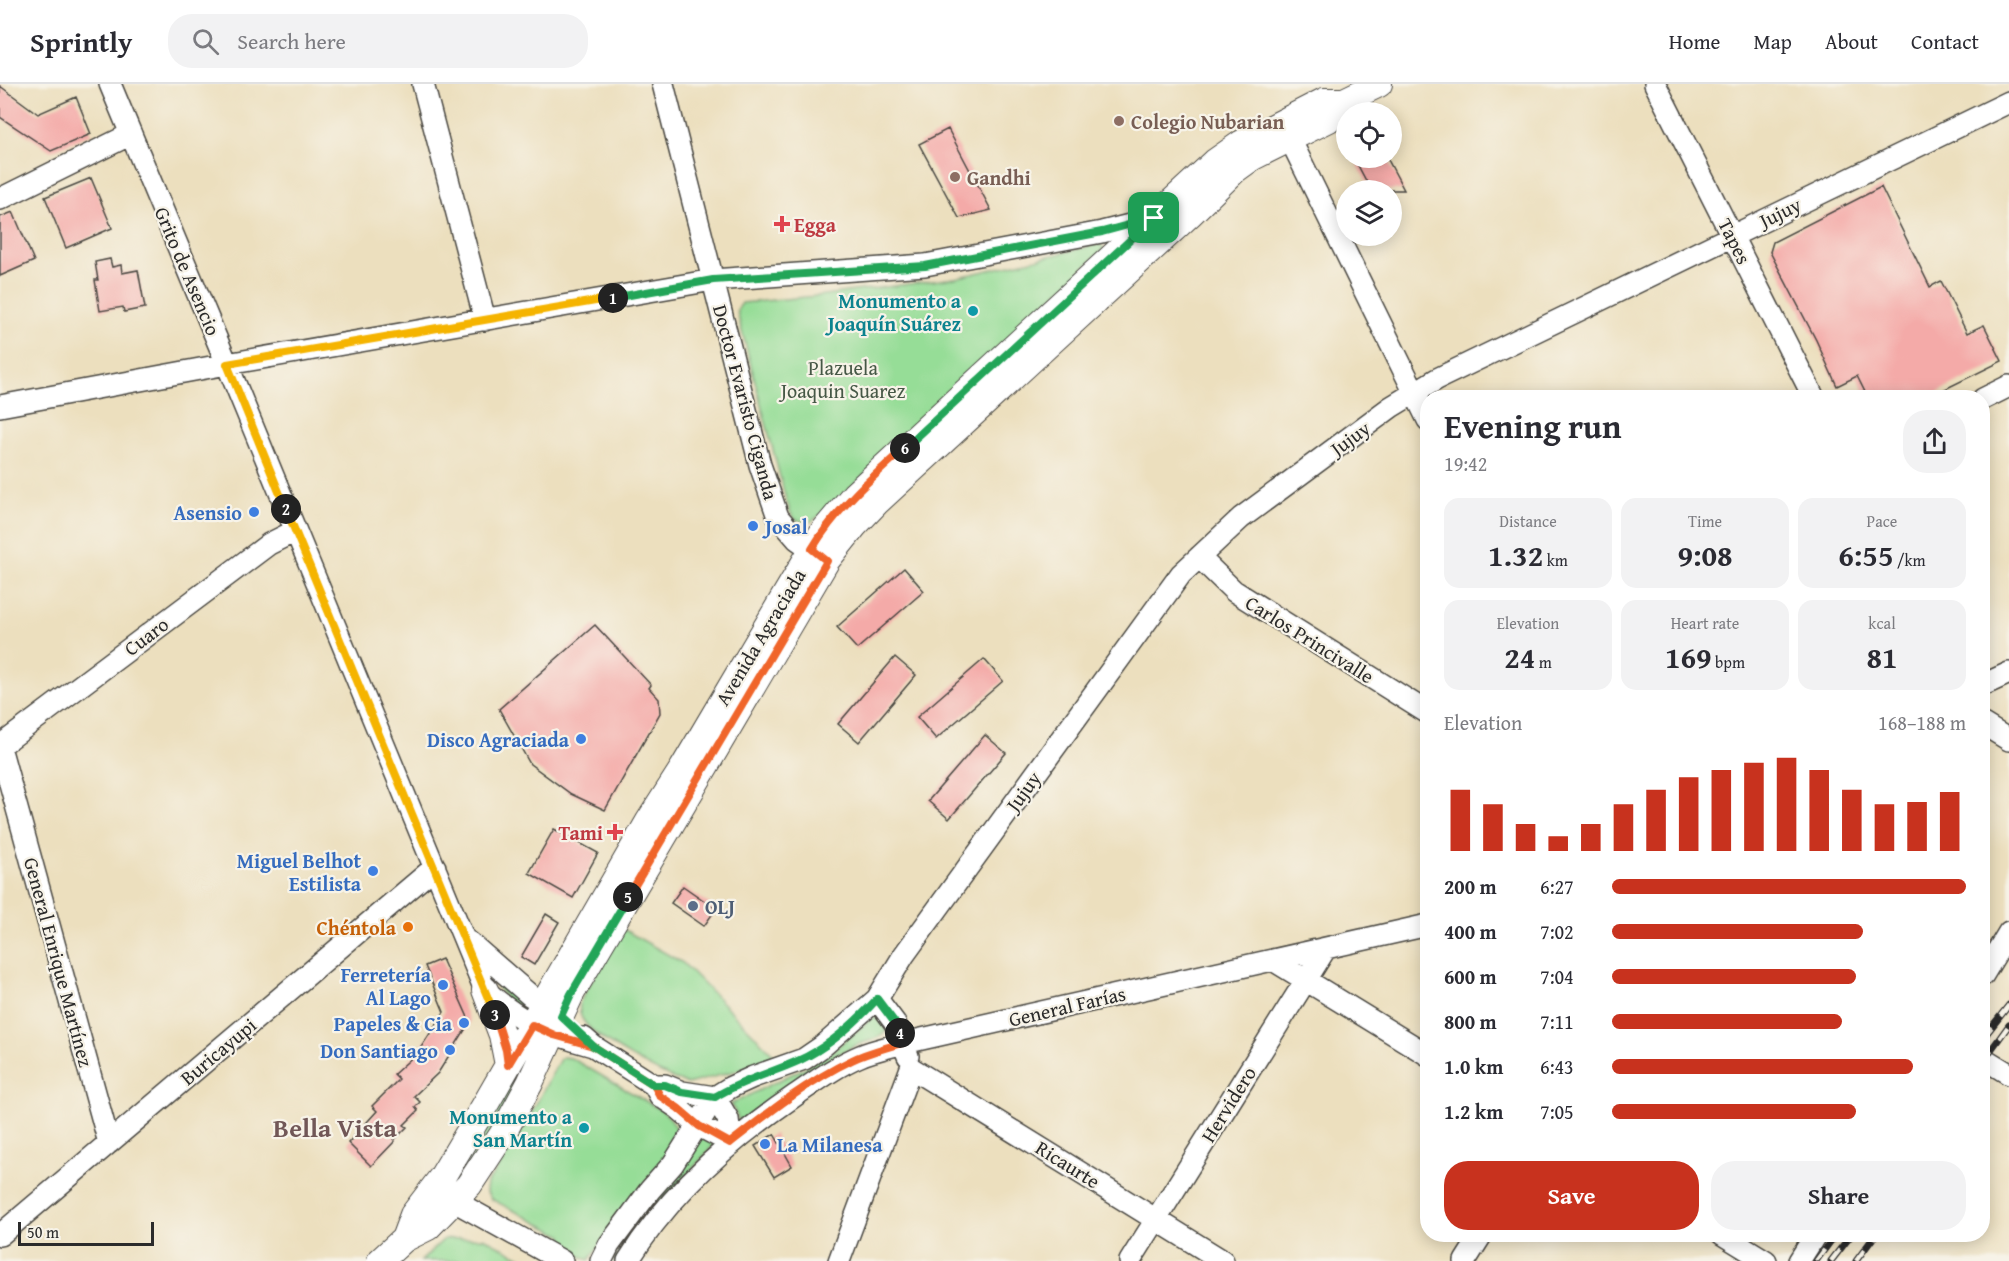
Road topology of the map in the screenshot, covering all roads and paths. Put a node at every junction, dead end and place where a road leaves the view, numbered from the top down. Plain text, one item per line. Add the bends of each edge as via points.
1 (110, 84) edge
2 (423, 84) edge
3 (663, 84) edge
4 (1379, 84) edge
5 (1655, 84) edge
6 (1344, 101) junction
7 (2009, 102) edge
8 (131, 134) junction
9 (1290, 139) junction
10 (0, 199) edge
11 (1154, 218) junction
12 (1732, 235) junction
13 (713, 280) junction
14 (485, 320) junction
15 (227, 364) junction
16 (2009, 386) edge
17 (1810, 390) edge
18 (1415, 393) junction
19 (1990, 396) edge
20 (1420, 403) edge
21 (0, 406) edge
22 (295, 531) junction
23 (819, 555) junction
24 (1199, 557) junction
25 (2009, 672) edge
26 (1990, 682) edge
27 (1420, 708) edge
28 (1990, 728) edge
29 (2009, 740) edge
30 (0, 746) edge
31 (435, 867) junction
32 (1420, 927) edge
33 (2009, 932) edge
34 (465, 939) junction
35 (1326, 948) junction
36 (1273, 960) junction
37 (1990, 963) edge
38 (1306, 980) junction
39 (485, 990) junction
40 (877, 999) junction
41 (548, 1020) junction
42 (904, 1042) junction
43 (1420, 1050) edge
44 (1990, 1062) edge
45 (508, 1065) junction
46 (912, 1068) junction
47 (2009, 1074) edge
48 (654, 1085) junction
49 (715, 1097) junction
50 (699, 1126) junction
51 (109, 1143) junction
52 (730, 1143) junction
53 (454, 1201) junction
54 (1156, 1219) junction
55 (0, 1234) edge
56 (404, 1239) junction
57 (1477, 1242) edge
58 (1735, 1242) edge
59 (1811, 1242) edge
60 (380, 1261) edge
61 (562, 1261) edge
62 (601, 1261) edge
63 (628, 1261) edge
64 (839, 1261) edge
65 (1130, 1261) edge
66 (1223, 1261) edge
67 (1465, 1261) edge
68 (1766, 1261) edge
69 (1799, 1261) edge

1 - 8 street, Grito de Asencio
2 - 14 street
3 - 13 street, Doctor Evaristo Ciganda
4 - 6 main road, Avenida Agraciada
5 - 12 street, Tapes
6 - 9 main road, Avenida Agraciada via 1329,119
6 - 11 main road, Avenida Agraciada via 1324,101 1242,143 1215,162
7 - 12 street, Jujuy
8 - 10 street
8 - 15 street, Grito de Asencio
9 - 18 street
9 - 23 main road, Avenida Agraciada via 1235,170
11 - 13 street via 1102,232 925,266
11 - 23 main road, Avenida Agraciada via 855,494 833,518
12 - 17 street, Tapes
12 - 18 street, Jujuy
13 - 14 street
13 - 23 street, Doctor Evaristo Ciganda via 760,465 778,518
14 - 15 street
15 - 21 street
15 - 22 street, Grito de Asencio
16 - 19 street
18 - 20 street
18 - 24 street, Jujuy via 1241,518
22 - 30 street, Cuaro via 269,544
22 - 31 street, Grito de Asencio
23 - 41 main road, Avenida Agraciada via 649,821
24 - 27 street, Carlos Princivalle via 1234,591
24 - 40 street, Jujuy via 1176,580 904,955
25 - 26 street
28 - 29 street
30 - 51 street, General Enrique Martínez
31 - 34 street, Grito de Asencio
31 - 51 street, Buricayupi
32 - 35 street, General Farías
33 - 37 street
34 - 39 street, Grito de Asencio
34 - 41 street via 517,984
35 - 36 street, General Farías
35 - 38 street, Hervidero
36 - 38 street
36 - 42 street, General Farías
38 - 43 street
38 - 54 street, Hervidero
39 - 41 street via 498,1002
39 - 45 main road via 502,1035
40 - 42 street
40 - 49 street, Jujuy via 804,1059 753,1077
41 - 45 main road, Avenida Agraciada
41 - 48 street
41 - 53 main road, Avenida Agraciada via 502,1135
42 - 46 street
42 - 52 street, General Farías via 850,1060
44 - 47 street
45 - 56 main road, Avenida Agraciada via 442,1177 413,1215
46 - 54 street, Ricaurte
46 - 64 street
48 - 49 street
48 - 50 street via 660,1096
49 - 50 street
49 - 52 street via 728,1119
50 - 52 street
50 - 62 street
51 - 55 street, Buricayupi
52 - 63 street, General Farías via 657,1221
53 - 56 main road, Avenida Agraciada via 428,1227
53 - 61 street
54 - 65 street, Hervidero
54 - 66 street, Ricaurte
56 - 60 main road, Avenida Agraciada
57 - 67 street
58 - 68 street
59 - 69 street

